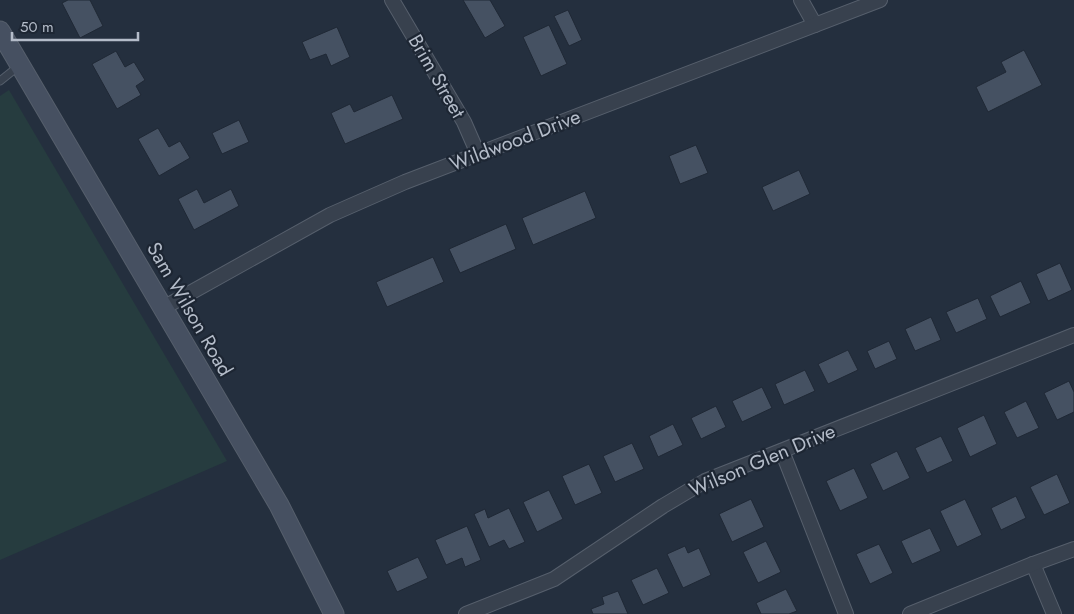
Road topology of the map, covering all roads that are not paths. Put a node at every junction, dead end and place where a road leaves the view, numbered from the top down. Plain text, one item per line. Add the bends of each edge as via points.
1 (392, 0) edge
2 (801, 0) edge
3 (880, 0) edge
4 (815, 25) junction
5 (0, 30) edge
6 (20, 65) junction
7 (0, 81) edge
8 (478, 154) junction
9 (163, 308) junction
10 (1074, 335) edge
11 (782, 451) junction
12 (1074, 549) edge
13 (1033, 564) junction
14 (334, 614) edge
15 (466, 614) edge
16 (846, 614) edge
17 (910, 614) edge
18 (1054, 614) edge

1 - 8 street, Brim Street via 464,122
2 - 4 street
3 - 4 street, Wildwood Drive
4 - 8 street, Wildwood Drive
5 - 6 street, Sam Wilson Road
6 - 7 lane
6 - 9 street, Sam Wilson Road
8 - 9 street, Wildwood Drive via 330,215
9 - 14 street, Sam Wilson Road via 278,505
10 - 11 street, Wilson Glen Drive
11 - 15 street, Wilson Glen Drive via 705,480 554,580
11 - 16 street
12 - 13 street
13 - 17 street
13 - 18 street

